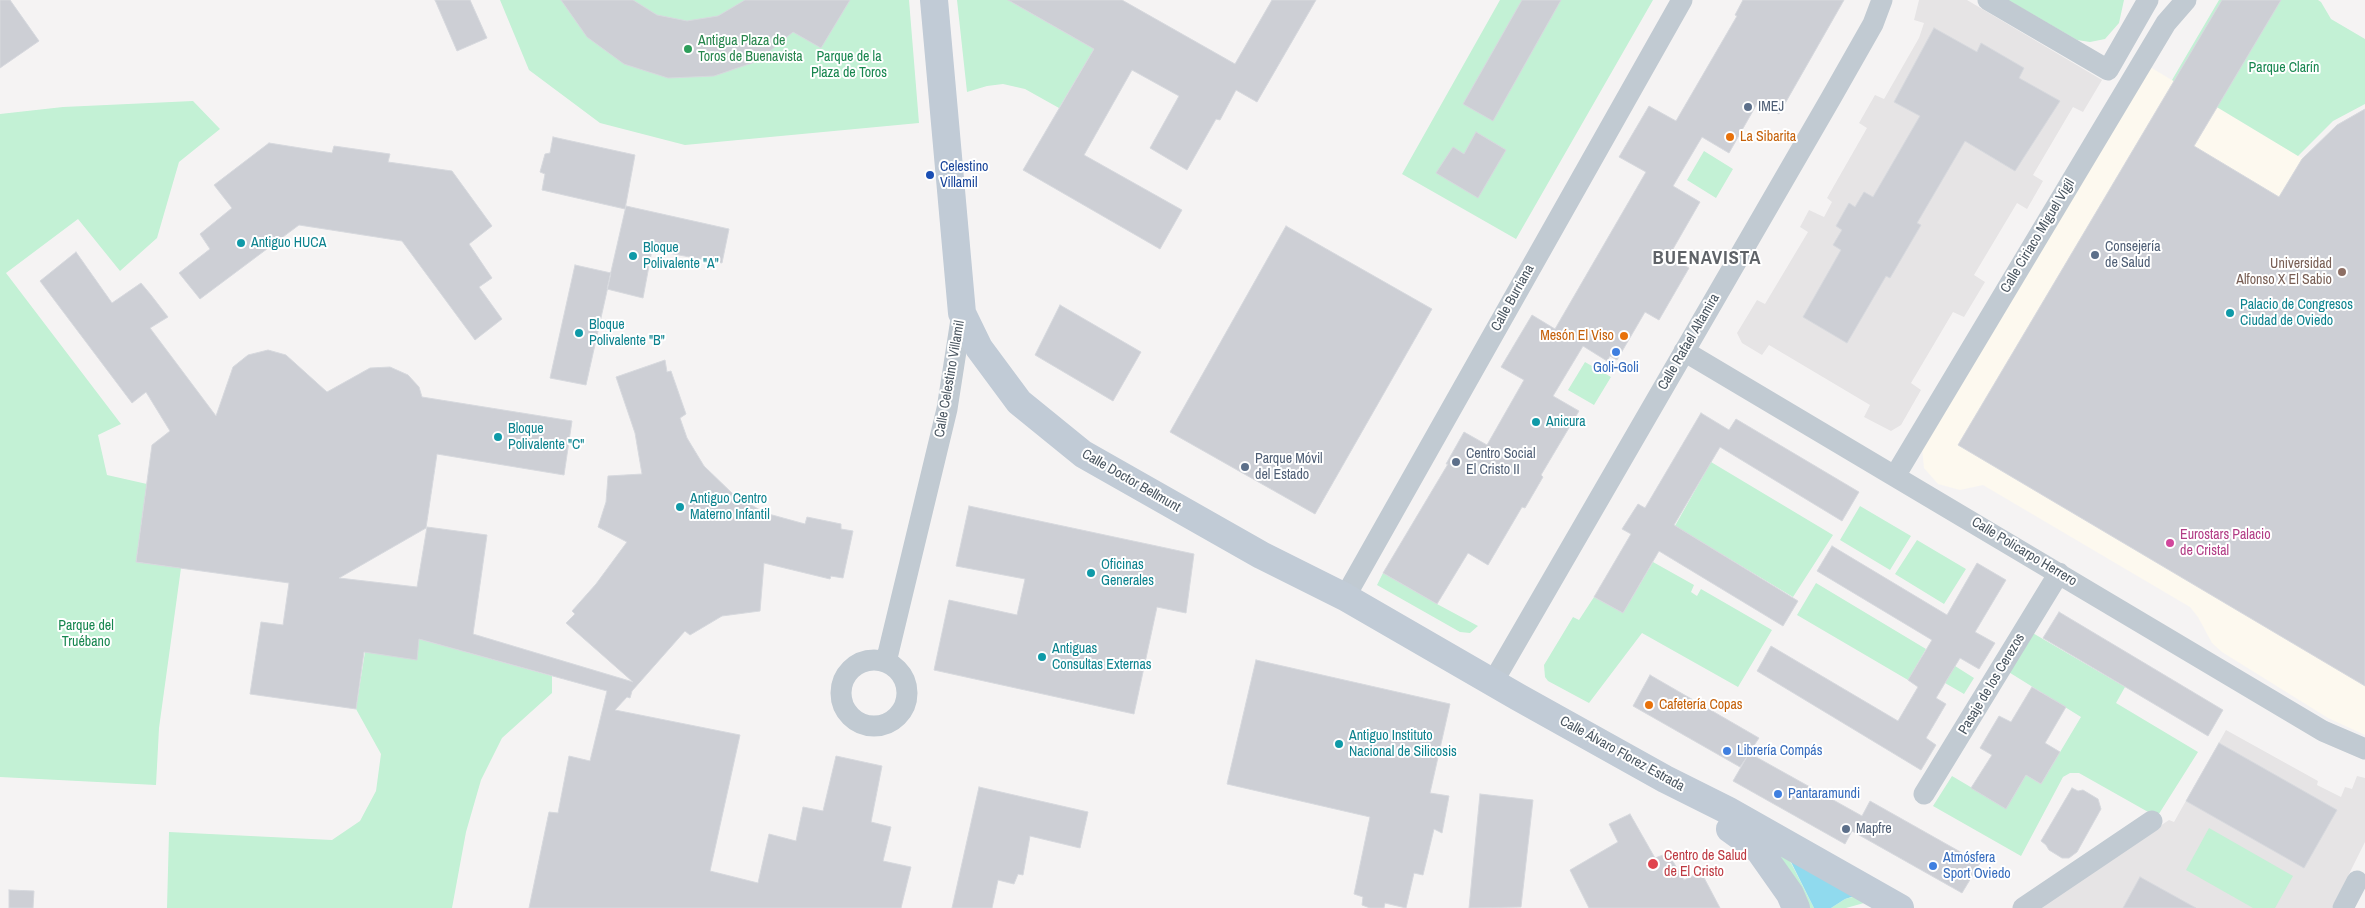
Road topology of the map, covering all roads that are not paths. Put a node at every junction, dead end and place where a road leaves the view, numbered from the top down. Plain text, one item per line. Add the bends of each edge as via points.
1 (934, 0) edge
2 (1682, 0) edge
3 (1882, 0) edge
4 (1988, 0) edge
5 (2148, 0) edge
6 (2179, 3) edge
7 (962, 313) junction
8 (1684, 351) junction
9 (1895, 476) junction
10 (2059, 573) junction
11 (1345, 597) junction
12 (886, 662) dead end
13 (1493, 682) junction
14 (2365, 749) edge
15 (1665, 779) junction
16 (1924, 794) dead end
17 (2152, 821) dead end
18 (2357, 880) dead end
19 (1796, 908) edge
20 (1900, 908) edge
21 (2023, 908) edge
22 (2343, 908) edge

1 - 7 main road, Calle Celestino Villamil
2 - 11 street, Calle Burriana
3 - 8 street, Calle Rafael Altamira via 1868,32
4 - 5 street via 2108,70
6 - 9 street, Calle Ciriaco Miguel Vigil
7 - 11 main road, Calle Doctor Bellmunt via 980,348 1018,402 1082,454 1260,555
7 - 12 street, Calle Celestino Villamil via 947,409
8 - 9 street, Calle Policarpo Herrero
8 - 13 street, Calle Rafael Altamira
9 - 10 street, Calle Policarpo Herrero
10 - 14 street, Calle Policarpo Herrero via 2323,731
10 - 16 street, Pasaje de los Cerezos
11 - 13 main road, Calle Álvaro Florez Estrada
13 - 15 main road, Calle Álvaro Florez Estrada
15 - 19 main road via 1759,850
15 - 20 main road, Calle Álvaro Florez Estrada via 1727,810
17 - 21 street
18 - 22 street

